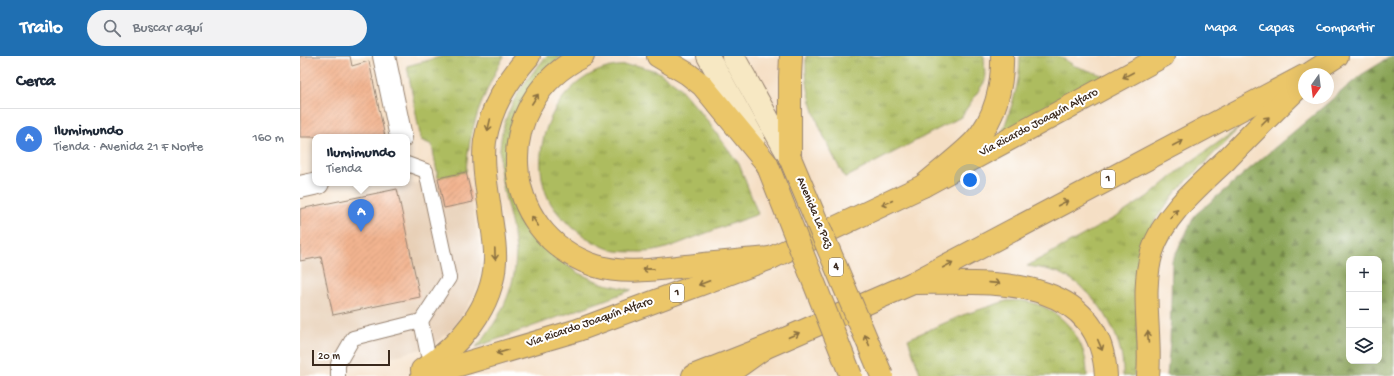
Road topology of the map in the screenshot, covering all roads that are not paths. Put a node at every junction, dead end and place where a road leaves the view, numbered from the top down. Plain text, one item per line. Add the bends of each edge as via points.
1 (384, 56) edge
2 (529, 56) edge
3 (658, 56) edge
4 (708, 56) edge
5 (733, 56) edge
6 (791, 56) edge
7 (1002, 56) edge
8 (1163, 56) edge
9 (1337, 56) edge
10 (575, 60) edge
11 (1319, 68) edge
12 (1298, 81) edge
13 (1298, 86) edge
14 (400, 134) edge
15 (790, 158) junction
16 (767, 164) junction
17 (410, 165) edge
18 (312, 184) edge
19 (922, 186) junction
20 (300, 187) edge
21 (771, 258) junction
22 (914, 283) junction
23 (421, 321) junction
24 (764, 348) junction
25 (422, 372) edge
26 (338, 376) edge
27 (693, 376) edge
28 (726, 376) edge
29 (851, 376) edge
30 (882, 376) edge
31 (1106, 376) edge
32 (1148, 376) edge

1 - 14 street
2 -> 25 main road via 505,85 495,104 485,142 486,181 495,246 493,280 488,295 472,323 447,351
3 - 16 main road via 702,85
4 - 16 main road, Avenida La Paz / 4
5 - 15 main road, Avenida La Paz / 4
6 - 15 main road
7 - 19 main road via 999,90 988,121 975,141
8 -> 19 main road, Vía Ricardo Joaquín Alfaro / 1
9 - 11 main road, 1
21 -> 10 main road via 650,270 614,269 580,260 566,252 541,230 526,205 518,180 519,135 529,109 549,81
22 -> 12 main road, 1
32 -> 13 main road via 1147,283 1152,252 1159,235 1190,196
30 -> 15 main road, Avenida La Paz / 4, bridge
16 - 29 main road, Avenida La Paz / 4, bridge
17 - 23 lane via 426,171 449,278
18 - 20 street
19 -> 21 main road, Vía Ricardo Joaquín Alfaro / 1
21 -> 25 main road, Vía Ricardo Joaquín Alfaro / 1 via 578,330
24 -> 22 main road, 1
22 -> 31 main road via 999,284 1034,289 1051,295 1066,303 1088,323 1102,348
23 - 25 lane
23 - 26 lane via 353,338 338,364
24 - 27 main road, 1
24 - 28 main road

